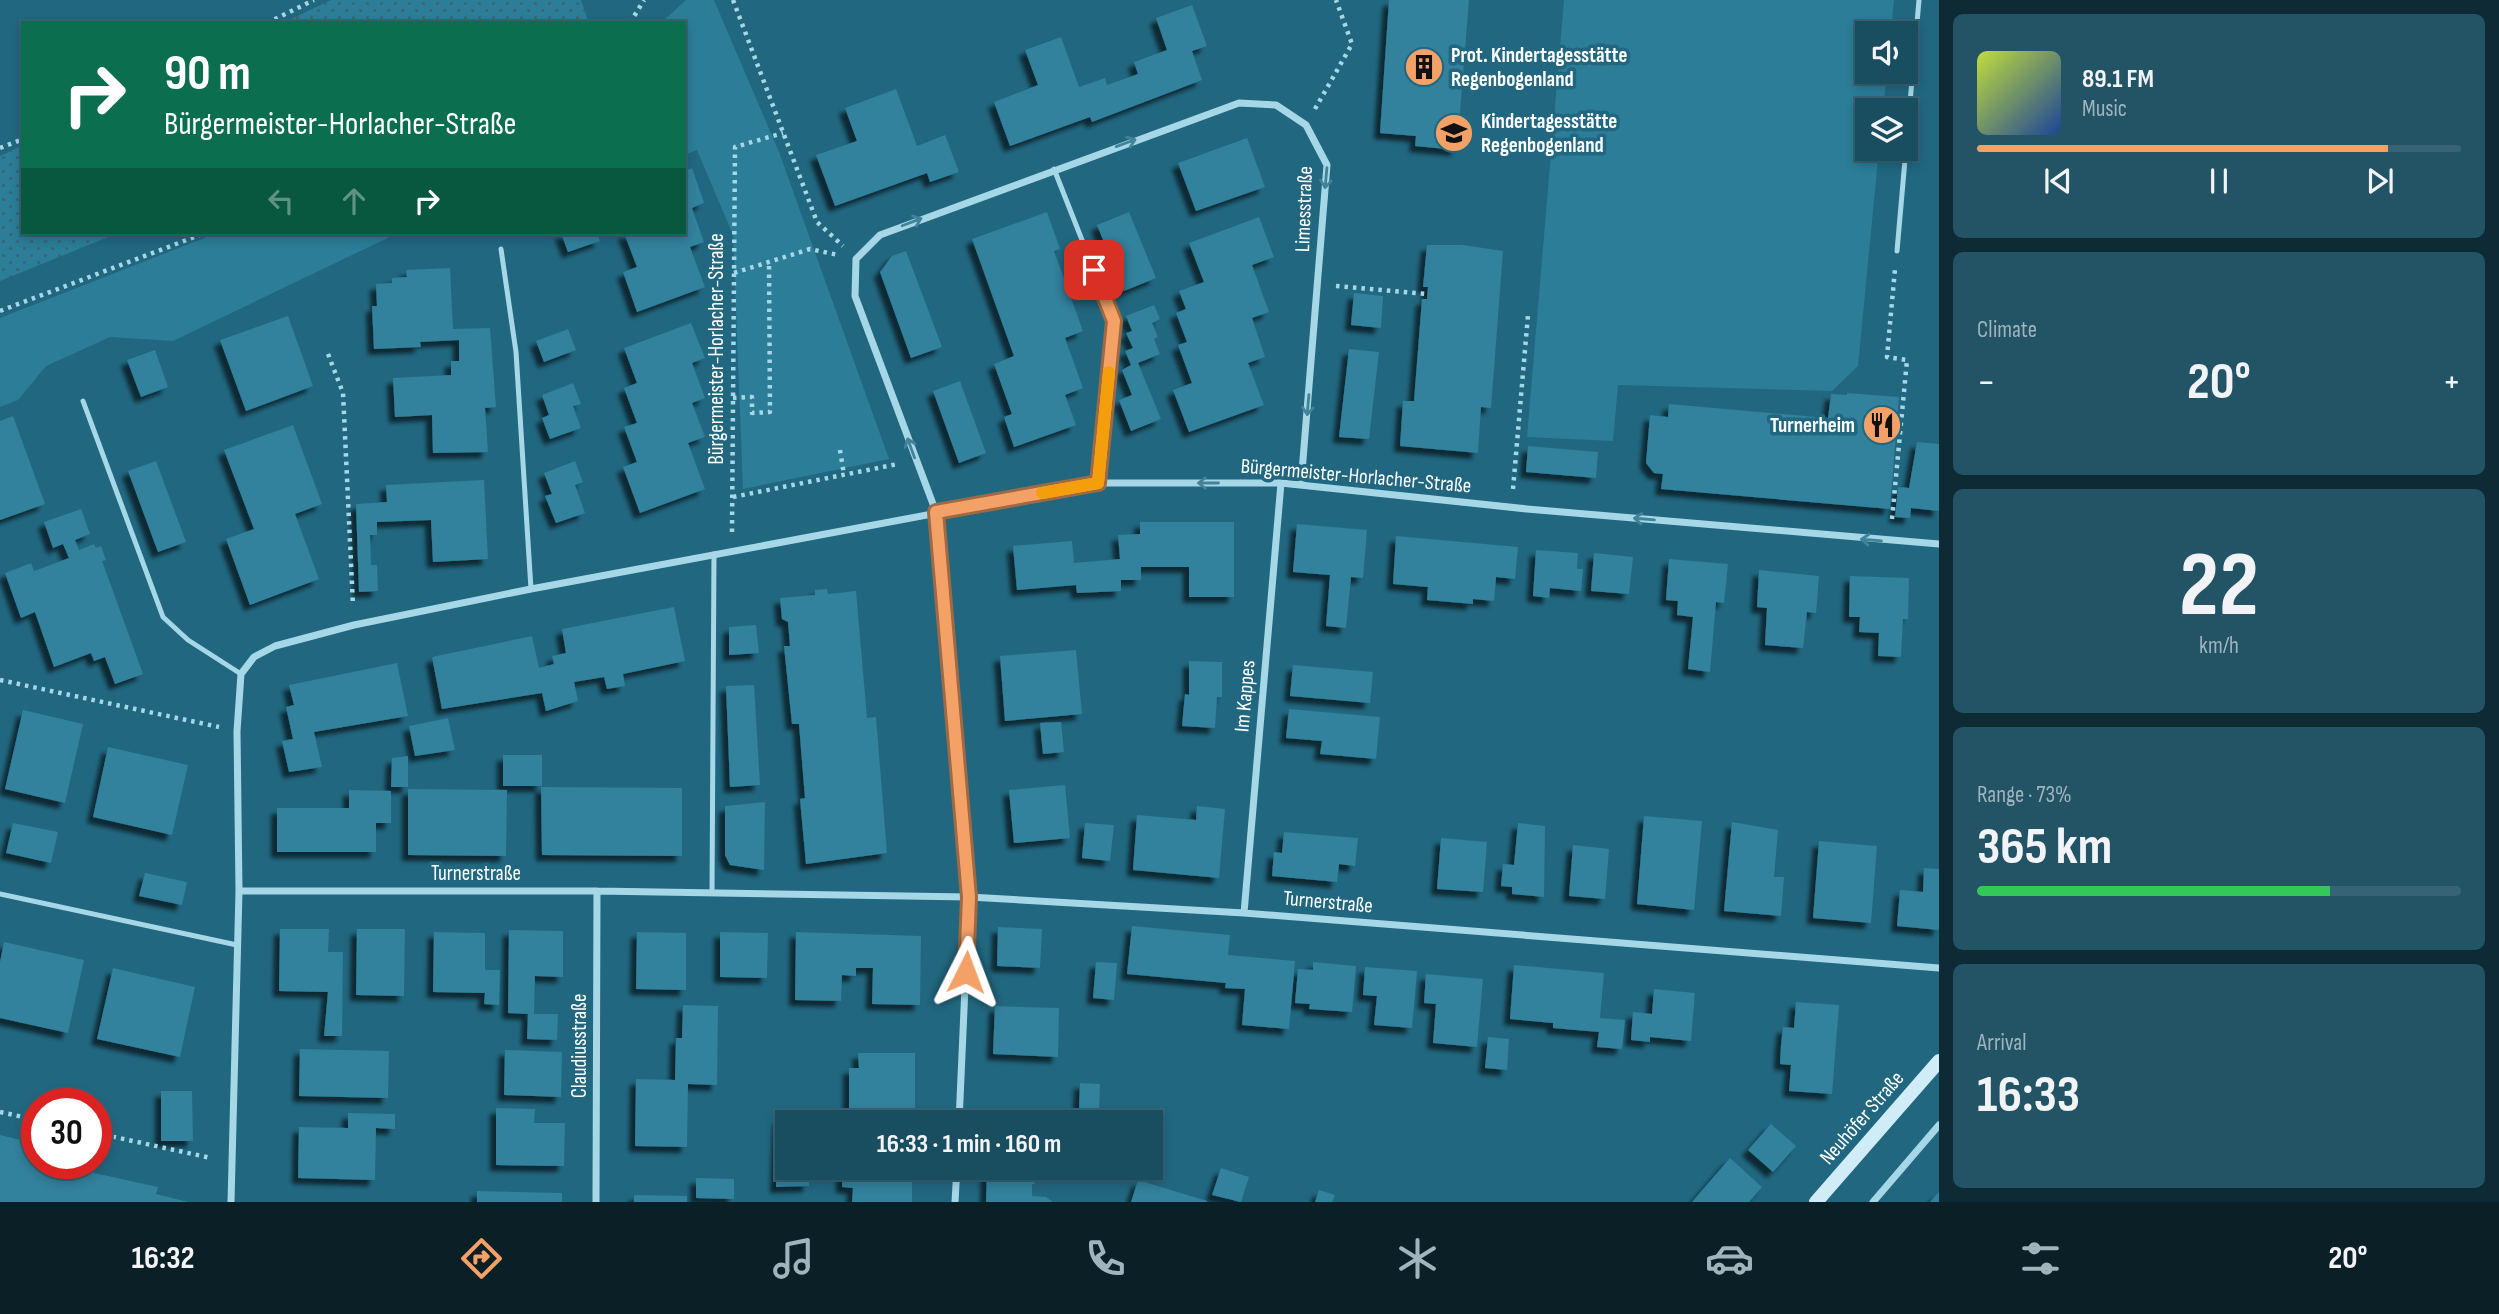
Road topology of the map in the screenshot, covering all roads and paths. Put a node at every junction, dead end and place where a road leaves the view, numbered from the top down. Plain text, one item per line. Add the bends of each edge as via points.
1 (314, 0) edge
2 (644, 0) edge
3 (733, 0) edge
4 (1336, 0) edge
5 (1919, 0) edge
6 (271, 21) edge
7 (631, 21) edge
8 (1306, 125) junction
9 (783, 133) junction
10 (21, 140) edge
11 (0, 148) edge
12 (1054, 169) junction
13 (200, 235) edge
14 (500, 249) dead end
15 (1897, 251) joint
16 (856, 258) junction
17 (769, 262) junction
18 (734, 273) junction
19 (1317, 284) junction
20 (1426, 294) dead end
21 (0, 311) edge
22 (1528, 315) dead end
23 (328, 354) dead end
24 (733, 398) junction
25 (83, 401) dead end
26 (840, 450) dead end
27 (916, 461) junction
28 (844, 475) junction
29 (1098, 483) junction
30 (1280, 483) junction
31 (1301, 484) junction
32 (733, 497) junction
33 (1512, 507) junction
34 (936, 512) junction
35 (1890, 541) junction
36 (1939, 544) edge
37 (732, 550) junction
38 (714, 554) junction
39 (531, 589) junction
40 (354, 625) junction
41 (241, 674) junction
42 (0, 680) edge
43 (237, 731) junction
44 (239, 891) junction
45 (597, 891) junction
46 (712, 893) junction
47 (0, 894) edge
48 (969, 897) junction
49 (1244, 913) junction
50 (237, 945) junction
51 (1939, 968) edge
52 (1939, 1061) edge
53 (960, 1110) edge
54 (0, 1112) edge
55 (21, 1117) edge
56 (1939, 1125) edge
57 (112, 1137) edge
58 (233, 1163) junction
59 (956, 1180) edge
60 (231, 1202) edge
61 (596, 1202) edge
62 (955, 1202) edge
63 (1816, 1202) edge
64 (1873, 1202) edge

1 - 6 path
2 - 7 path
3 - 9 path
4 - 8 path via 1352,44
5 - 15 lane
12 -> 8 street, Limesstraße via 1239,103 1276,105
8 -> 19 street, Limesstraße via 1327,166
9 - 16 path via 817,222
9 - 18 path, Bürgermeister-Horlacher-Straße via 735,147
10 - 11 path
16 -> 12 street, Limesstraße via 880,235
12 - 29 lane via 1114,321
13 - 21 path
14 - 39 lane via 516,352
15 - 35 path via 1887,357 1906,360
16 - 17 path via 810,249
27 -> 16 street via 855,296
17 - 18 path
17 - 24 path via 770,412 752,412 752,397
18 - 24 path, Bürgermeister-Horlacher-Straße
19 - 20 path
19 -> 31 street, Limesstraße
22 - 33 path
23 - 40 path via 343,393
24 - 32 path, Bürgermeister-Horlacher-Straße
25 - 41 lane via 163,617 188,640
26 - 28 path
27 - 28 path
27 - 34 street
28 - 32 path
30 -> 29 street, Bürgermeister-Horlacher-Straße
29 - 34 street, Bürgermeister-Horlacher-Straße
30 - 31 street, Bürgermeister-Horlacher-Straße
30 - 49 street, Im Kappes
31 - 33 street, Bürgermeister-Horlacher-Straße
32 - 37 path, Bürgermeister-Horlacher-Straße
35 -> 33 street, Bürgermeister-Horlacher-Straße
34 - 37 street, Bürgermeister-Horlacher-Straße
34 - 48 street
35 - 36 street, Bürgermeister-Horlacher-Straße
37 - 38 street, Bürgermeister-Horlacher-Straße
38 - 39 street, Bürgermeister-Horlacher-Straße
38 - 46 lane
39 - 40 street, Bürgermeister-Horlacher-Straße
40 - 41 street, Bürgermeister-Horlacher-Straße via 275,646 254,657
41 - 43 street
42 - 43 path
43 - 44 street
44 - 45 street, Turnerstraße
44 - 50 street
45 - 46 street, Turnerstraße
45 - 61 street, Claudiusstraße
46 - 48 street, Turnerstraße
47 - 50 lane
48 - 49 street, Turnerstraße
48 - 53 street
49 - 51 street, Turnerstraße
50 - 58 street
52 - 63 main road, Neuhöfer Straße
54 - 55 path
56 - 64 street
57 - 58 path
58 - 60 street
59 - 62 street

